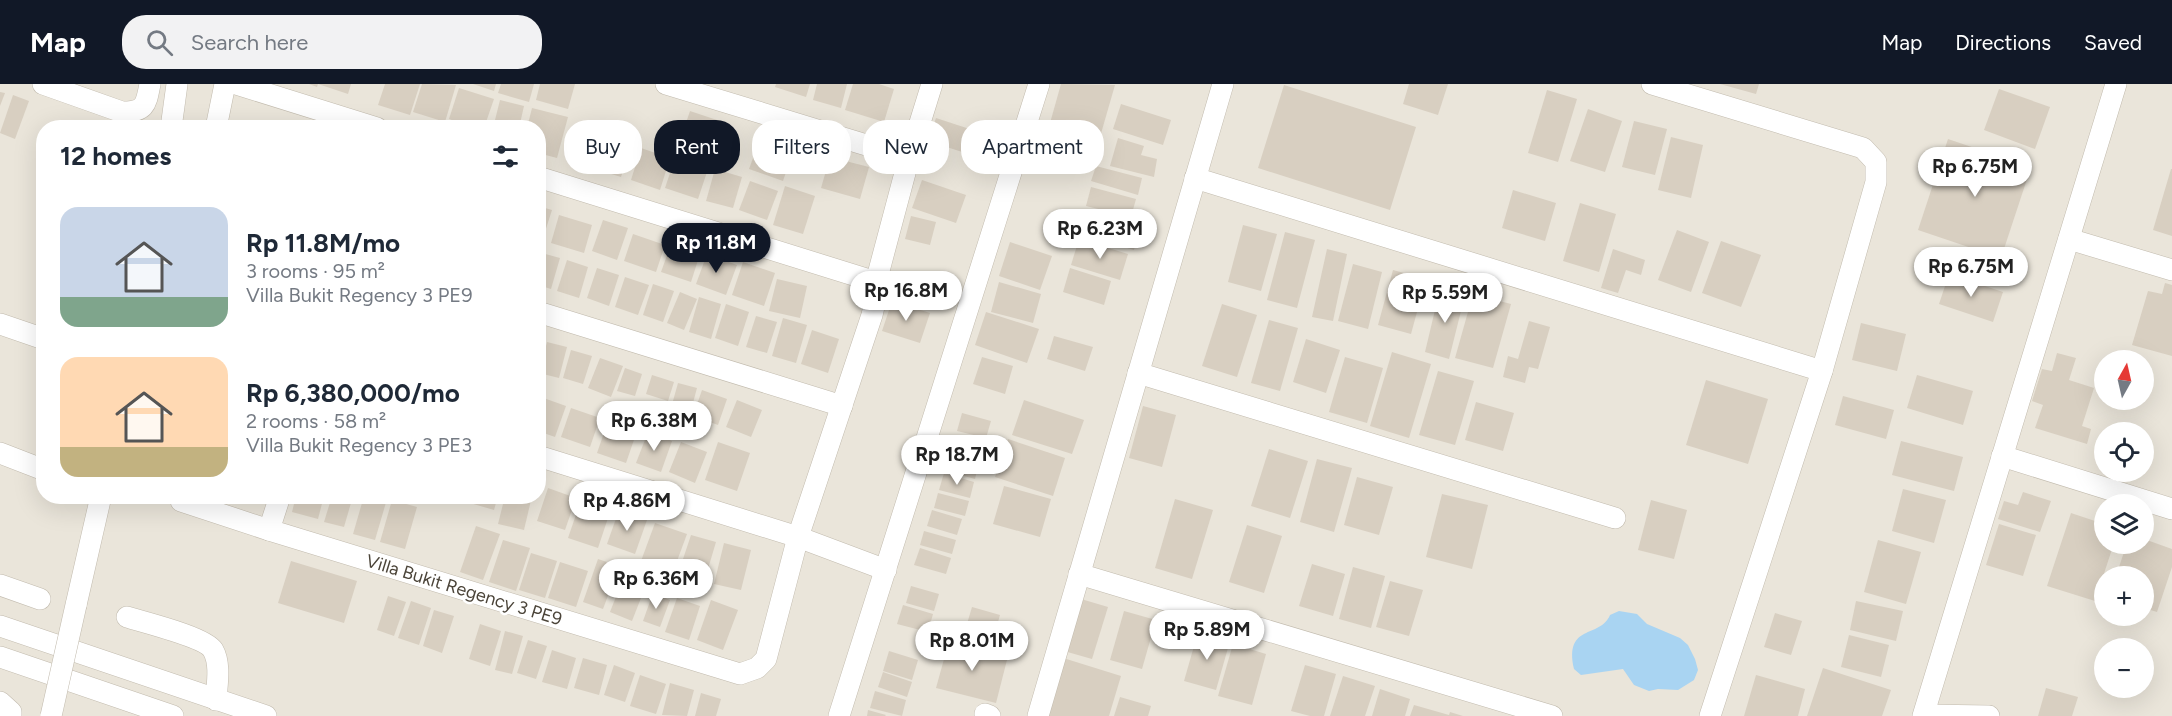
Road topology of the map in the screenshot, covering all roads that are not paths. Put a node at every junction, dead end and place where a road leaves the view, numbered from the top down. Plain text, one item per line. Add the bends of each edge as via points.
1 (43, 84) edge
2 (150, 84) edge
3 (177, 84) edge
4 (225, 84) edge
5 (236, 84) edge
6 (666, 84) edge
7 (932, 84) edge
8 (1039, 84) edge
9 (1223, 84) edge
10 (1652, 84) edge
11 (2116, 84) edge
12 (172, 120) edge
13 (218, 120) edge
14 (351, 120) edge
15 (921, 120) edge
16 (863, 144) edge
17 (905, 174) edge
18 (1195, 178) junction
19 (546, 179) edge
20 (2069, 239) junction
21 (2172, 270) edge
22 (876, 282) junction
23 (546, 314) edge
24 (0, 324) edge
25 (36, 336) edge
26 (1822, 370) junction
27 (1138, 374) junction
28 (842, 406) junction
29 (0, 453) edge
30 (2002, 456) junction
31 (546, 458) edge
32 (36, 467) edge
33 (99, 504) edge
34 (190, 504) edge
35 (277, 504) edge
36 (2172, 509) edge
37 (1615, 518) dead end
38 (269, 530) junction
39 (798, 537) junction
40 (886, 570) junction
41 (1079, 574) junction
42 (0, 585) edge
43 (40, 599) dead end
44 (127, 617) dead end
45 (0, 626) edge
46 (0, 657) edge
47 (216, 700) junction
48 (0, 702) edge
49 (1923, 715) edge
50 (11, 716) edge
51 (51, 716) edge
52 (172, 716) edge
53 (266, 716) edge
54 (839, 716) edge
55 (1038, 716) edge
56 (1552, 716) edge
57 (1710, 716) edge
58 (1989, 716) edge

1 - 2 street via 122,112 134,112 146,104
3 - 12 street
4 - 13 street
5 - 14 street
6 - 16 street
7 - 15 street, Villa Bukit Regency 3 PE9
8 - 40 street
9 - 18 street
10 - 26 street via 1863,148 1876,162 1876,182
11 - 20 street
17 - 22 street, Villa Bukit Regency 3 PE9
18 - 26 street
18 - 27 street
19 - 22 street
20 - 21 street
20 - 30 street
22 - 28 street, Villa Bukit Regency 3 PE9 via 872,315
23 - 28 street
24 - 25 street
26 - 57 street
27 - 37 street
27 - 41 street
28 - 39 street, Villa Bukit Regency 3 PE9
29 - 32 street
30 - 36 street
30 - 49 street
31 - 39 street
33 - 51 street, bridge
34 - 38 street, Villa Bukit Regency 3 PE9
35 - 38 street
38 - 39 street, Villa Bukit Regency 3 PE9 via 740,674 758,668 766,659
39 - 40 street
40 - 54 street
41 - 55 street
41 - 56 street
42 - 43 street
44 - 47 street via 198,639 212,648 218,675
45 - 47 street
46 - 52 street
47 - 53 street
48 - 50 street
49 - 58 street

